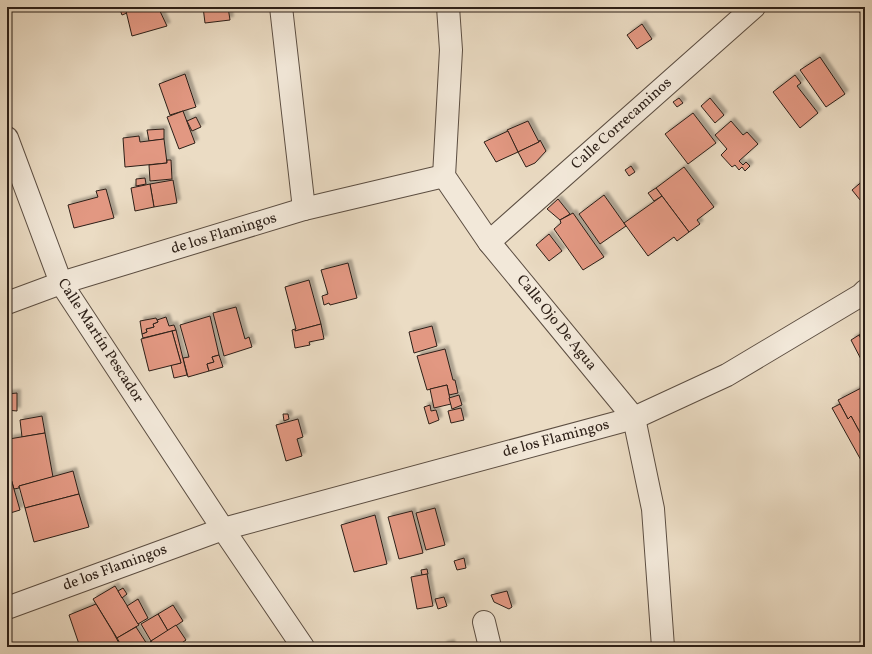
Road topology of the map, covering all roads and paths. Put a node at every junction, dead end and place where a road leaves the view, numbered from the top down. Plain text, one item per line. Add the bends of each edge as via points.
1 (281, 7) edge
2 (448, 7) edge
3 (754, 7) edge
4 (7, 138) edge
5 (444, 176) junction
6 (304, 209) junction
7 (490, 242) junction
8 (61, 283) junction
9 (865, 291) edge
10 (7, 303) edge
11 (634, 418) junction
12 (223, 528) junction
13 (7, 608) edge
14 (484, 622) dead end
15 (303, 647) edge
16 (490, 647) edge
17 (663, 647) edge

1 - 6 street
2 - 5 street via 451,50
3 - 7 street, Calle Correcaminos
4 - 8 street, Calle Martín Pescador
5 - 6 street, de los Flamingos
5 - 7 street, Calle Ojo De Agua
6 - 8 street, de los Flamingos
7 - 11 street, Calle Ojo De Agua
8 - 10 street, de los Flamingos
8 - 12 street, Calle Martín Pescador
9 - 11 street, de los Flamingos via 727,375
11 - 12 street, de los Flamingos
11 - 17 street, Calle Ojo De Agua via 653,509
12 - 13 street, de los Flamingos
12 - 15 street
14 - 16 street

